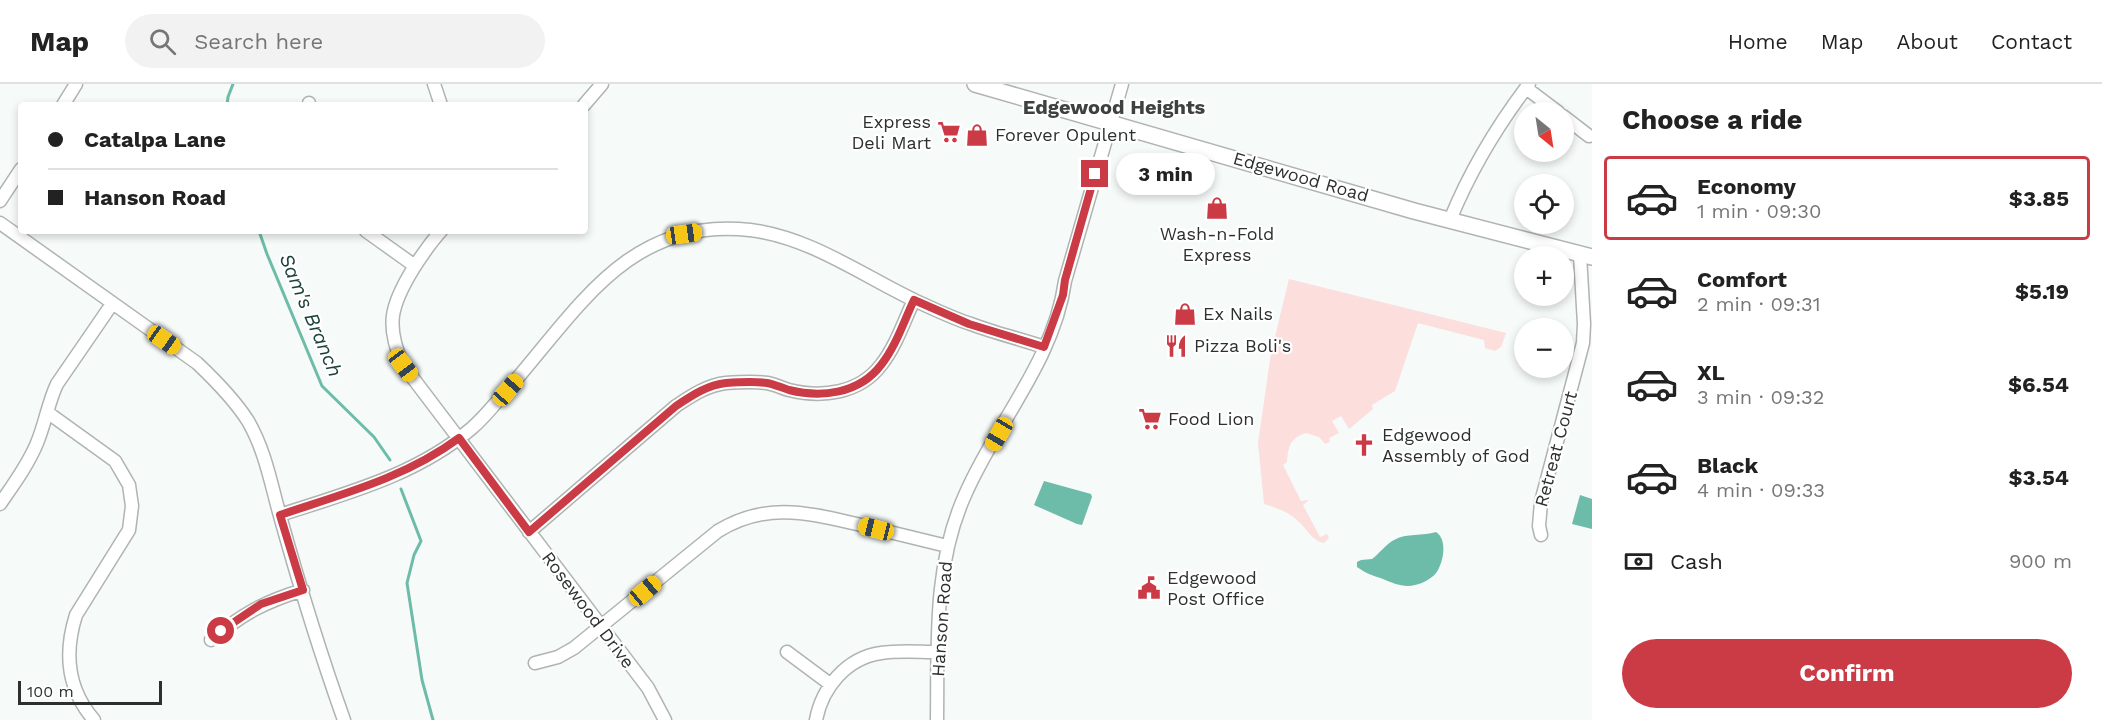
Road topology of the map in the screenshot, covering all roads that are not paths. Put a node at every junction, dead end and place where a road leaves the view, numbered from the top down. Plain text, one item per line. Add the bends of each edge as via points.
1 (76, 84) edge
2 (434, 84) edge
3 (602, 84) edge
4 (975, 84) edge
5 (1122, 84) edge
6 (1527, 86) edge
7 (65, 102) edge
8 (440, 102) edge
9 (587, 102) edge
10 (1546, 102) edge
11 (1110, 123) junction
12 (1574, 124) edge
13 (1589, 136) dead end
14 (18, 174) edge
15 (0, 201) edge
16 (1450, 220) junction
17 (0, 223) edge
18 (370, 234) edge
19 (438, 234) edge
20 (1586, 256) edge
21 (415, 266) junction
22 (914, 300) junction
23 (112, 304) junction
24 (1044, 347) junction
25 (47, 412) junction
26 (459, 438) junction
27 (0, 504) edge
28 (280, 515) junction
29 (529, 532) junction
30 (1541, 536) dead end
31 (947, 546) junction
32 (303, 590) junction
33 (601, 627) junction
34 (211, 640) dead end
35 (787, 652) dead end
36 (938, 652) junction
37 (535, 663) dead end
38 (830, 684) junction
39 (94, 720) edge
40 (344, 720) edge
41 (665, 720) edge
42 (816, 720) edge
43 (937, 720) edge

1 - 7 street
2 - 8 street
3 - 9 street
4 - 11 main road, Edgewood Road
5 - 11 street, Hanson Road
6 - 10 street
6 - 16 street via 1484,151
11 - 16 main road, Edgewood Road
11 - 24 street, Hanson Road via 1063,295
12 - 13 street
14 - 15 street
16 - 20 main road, Edgewood Road
17 - 23 street
18 - 21 street
19 - 21 street, Rosewood Drive
20 - 30 street, Retreat Court via 1583,343 1541,502
21 - 26 street, Rosewood Drive via 402,287 392,317 396,350 403,365
22 - 24 street via 969,324
22 - 26 street via 781,236 739,230 684,234 637,254 593,288 483,417
22 - 29 street via 880,367 864,381 831,393 814,394 748,382 723,383 696,393
23 - 25 street via 57,384
23 - 28 street via 197,363 232,399 258,441
24 - 31 street, Hanson Road via 964,496
25 - 27 street via 29,460
25 - 39 street via 115,461 129,485 129,530 71,629 70,675
26 - 28 street via 397,475
26 - 29 street, Rosewood Drive
28 - 32 street
29 - 33 street, Rosewood Drive
31 - 33 street via 806,512 770,512 748,517 718,531
31 - 36 street, Hanson Road
32 - 34 street via 261,604
32 - 40 street
33 - 37 street via 558,657
33 - 41 street, Rosewood Drive via 648,688
35 - 38 street
36 - 38 street via 873,655 853,664
36 - 43 street, Hanson Road
38 - 42 street

